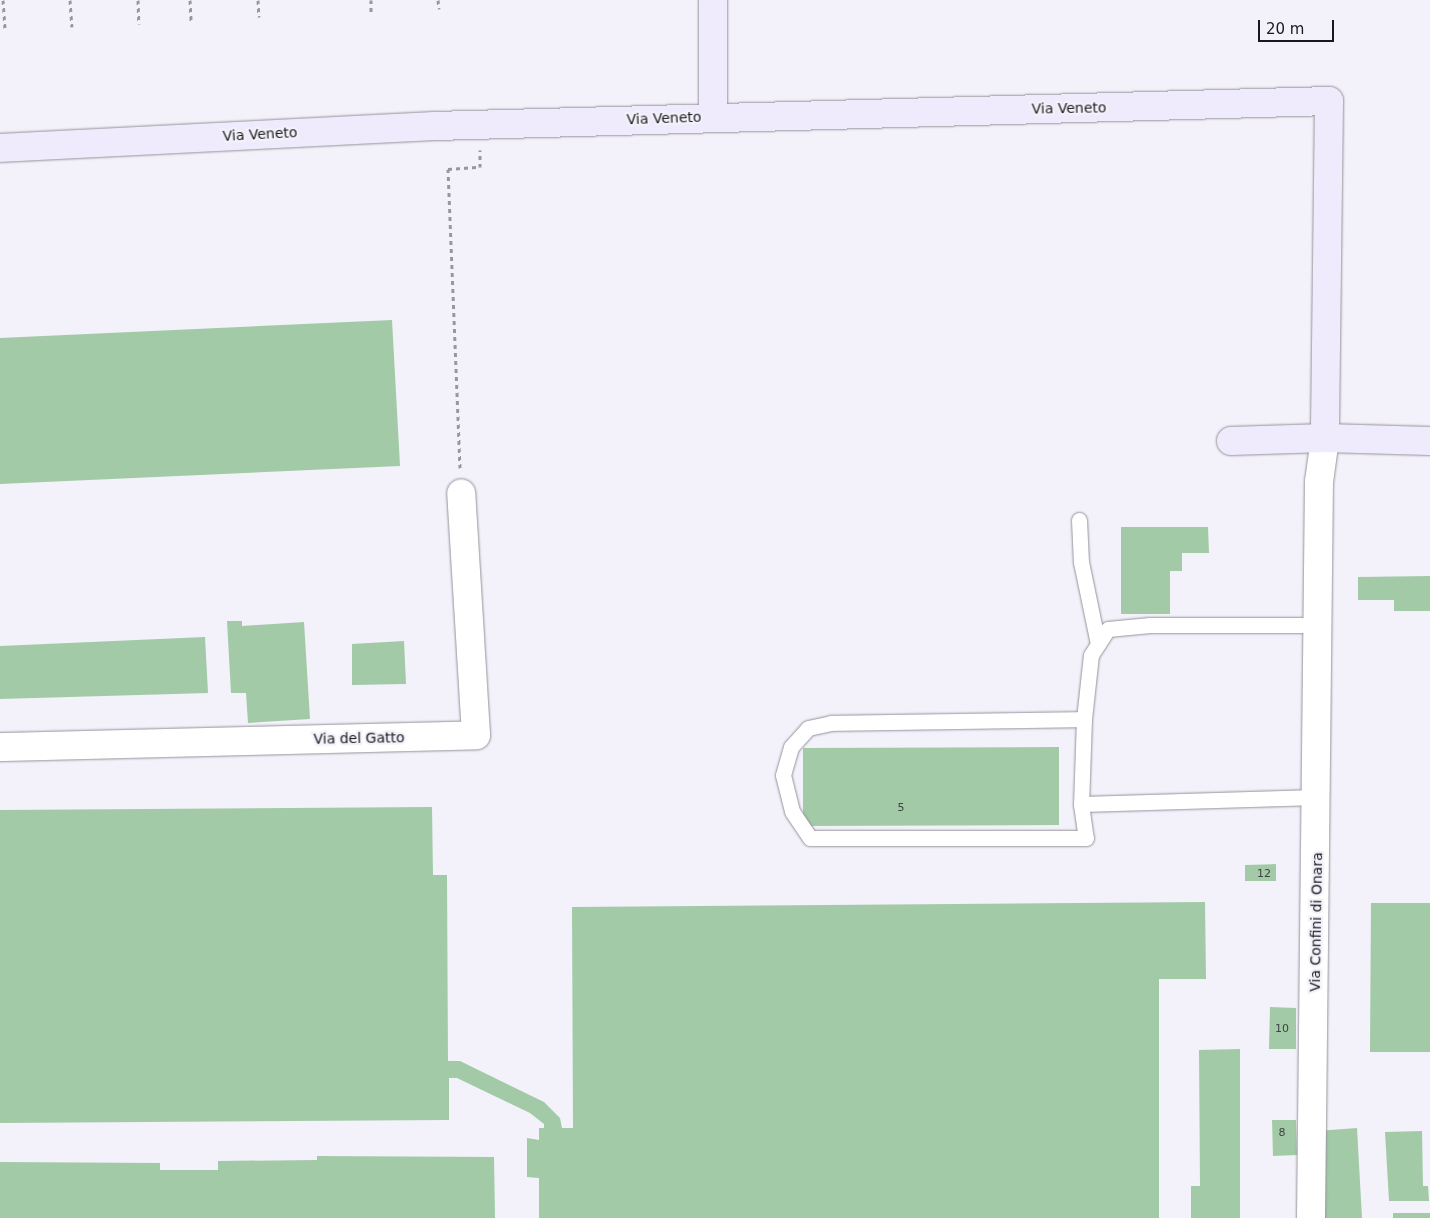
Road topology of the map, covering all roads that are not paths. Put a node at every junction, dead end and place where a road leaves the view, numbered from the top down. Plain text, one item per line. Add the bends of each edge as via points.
1 (713, 0) edge
2 (713, 116) junction
3 (0, 148) edge
4 (1326, 438) junction
5 (1231, 441) dead end
6 (1430, 441) edge
7 (461, 493) road end
8 (1079, 520) dead end
9 (1316, 625) junction
10 (1098, 644) junction
11 (1084, 720) junction
12 (0, 747) edge
13 (1318, 797) junction
14 (1081, 804) junction
15 (1311, 1218) edge

1 - 2 street
2 - 3 street, Via Veneto
2 - 4 street, Via Veneto via 1329,101
4 - 5 street
4 - 6 street
4 - 9 street, Via Confini di Onara via 1319,482
7 - 12 street, Via del Gatto via 476,735
8 - 10 lane via 1081,562
9 - 10 lane via 1142,626 1108,629
9 - 13 street, Via Confini di Onara
10 - 11 lane via 1092,655
11 - 14 lane
11 - 14 lane via 831,723 808,728 791,747 783,775 792,811 810,838 1086,838
13 - 14 lane
13 - 15 street, Via Confini di Onara

